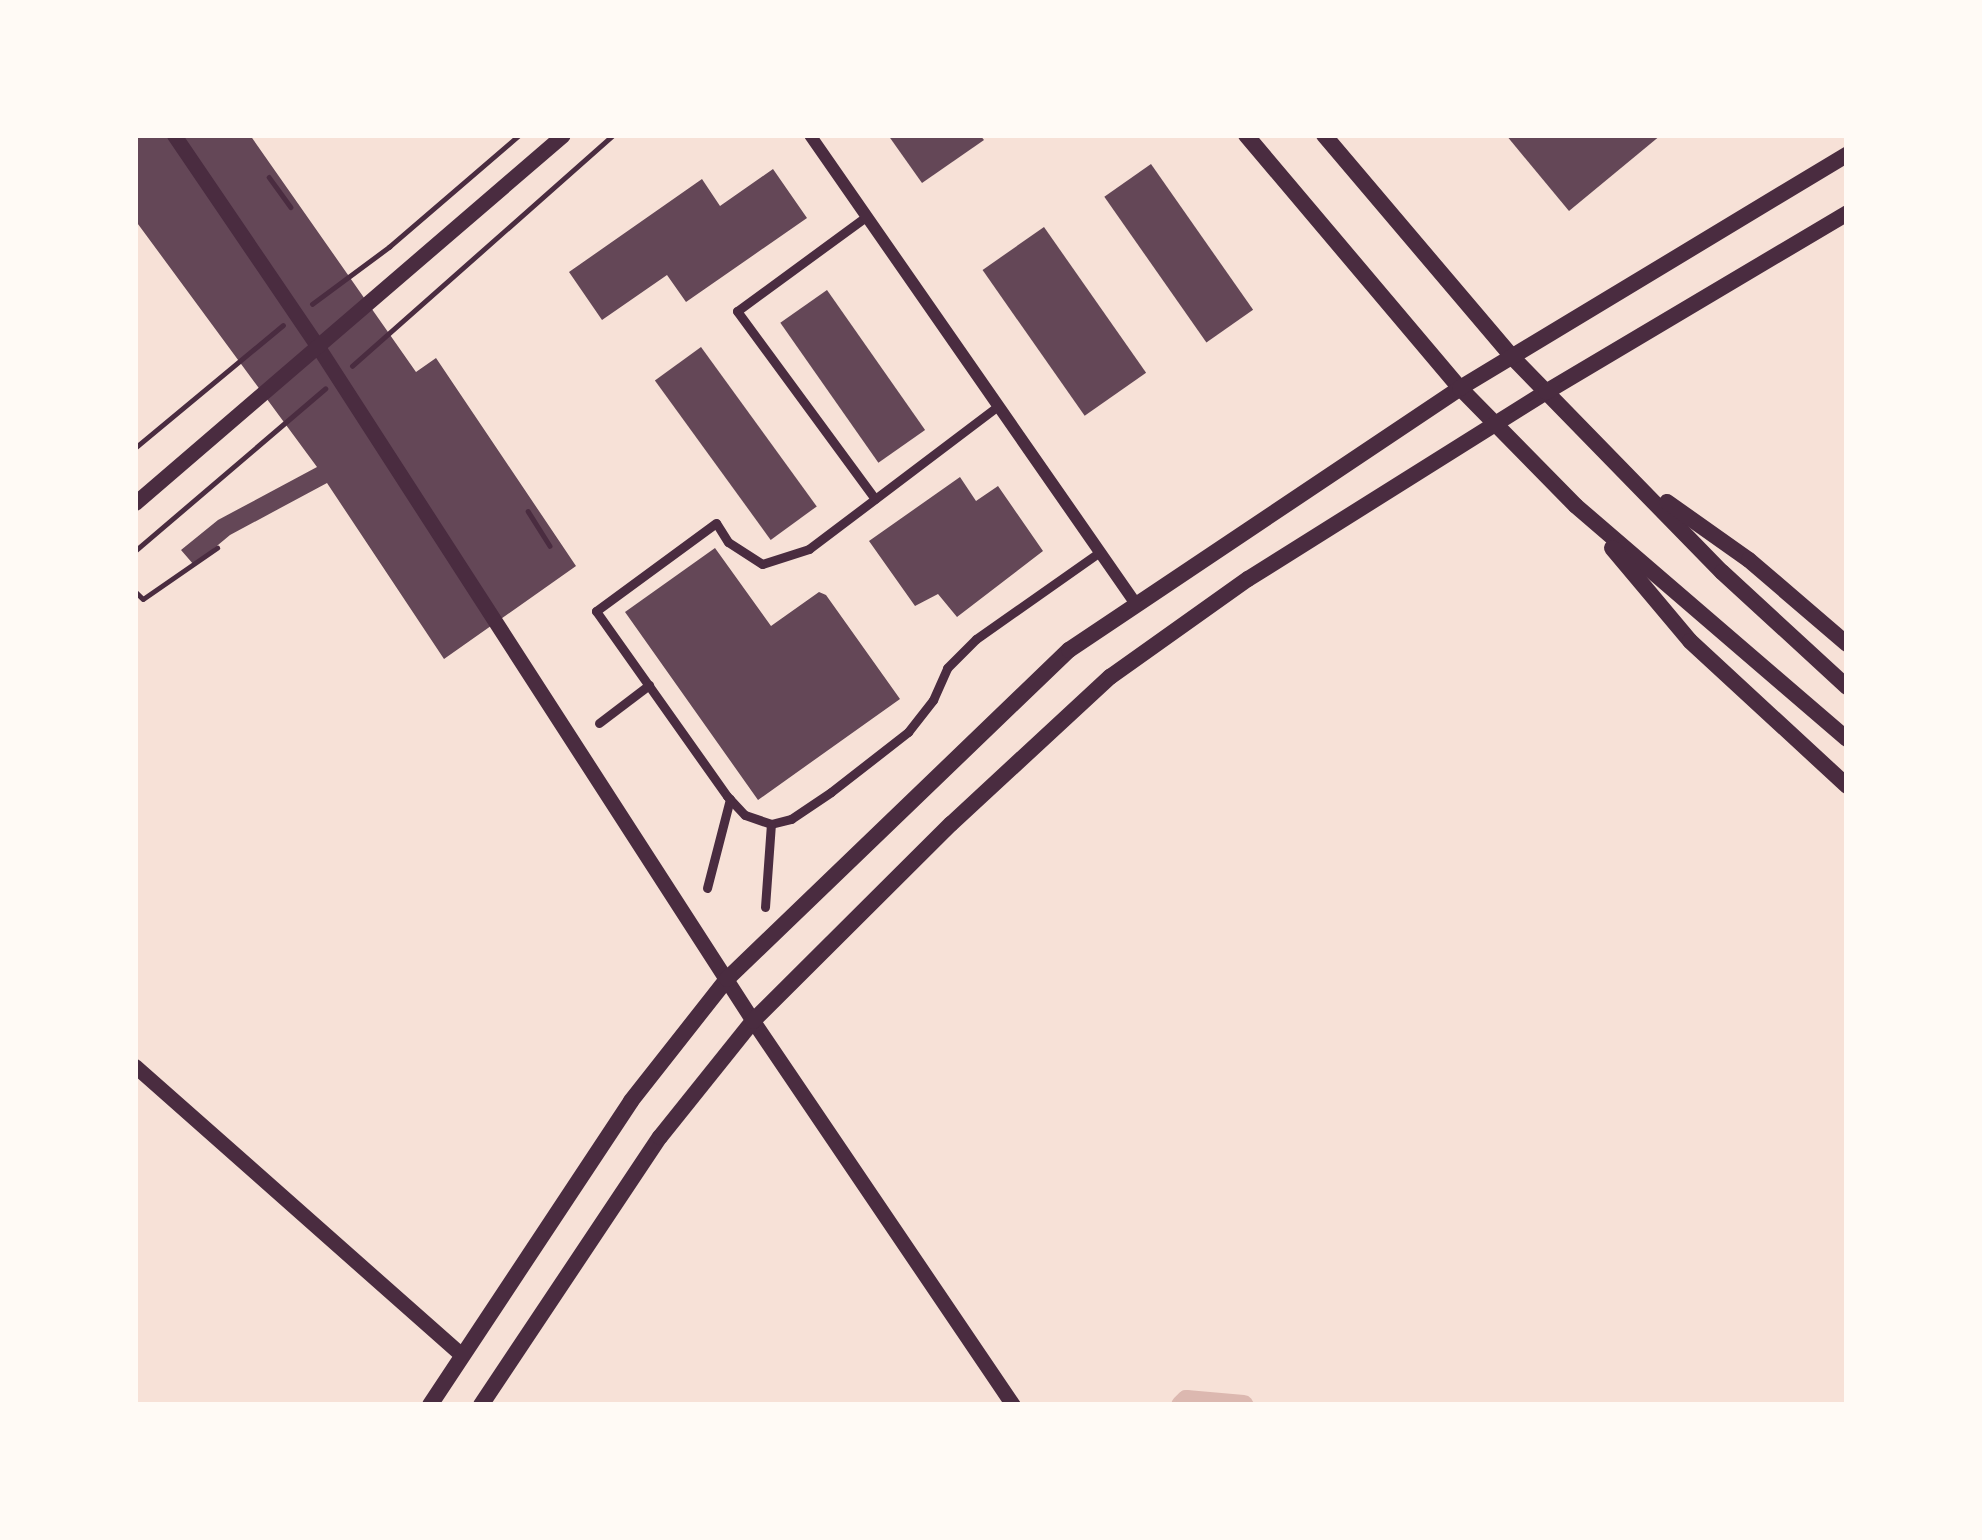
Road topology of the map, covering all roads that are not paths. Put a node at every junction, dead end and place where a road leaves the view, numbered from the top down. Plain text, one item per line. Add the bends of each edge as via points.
1 (174, 135) edge
2 (563, 135) edge
3 (810, 135) edge
4 (1246, 135) edge
5 (1324, 135) edge
6 (1847, 155) edge
7 (1847, 213) edge
8 (867, 217) junction
9 (318, 347) junction
10 (1513, 358) junction
11 (1460, 388) junction
12 (1546, 392) junction
13 (998, 406) junction
14 (1496, 424) junction
15 (1641, 484) junction
16 (874, 500) junction
17 (135, 503) edge
18 (1576, 506) junction
19 (1100, 552) junction
20 (1136, 604) junction
21 (1847, 644) edge
22 (649, 686) junction
23 (1847, 687) edge
24 (599, 723) dead end
25 (1847, 739) edge
26 (1847, 786) edge
27 (730, 799) junction
28 (772, 824) junction
29 (706, 888) dead end
30 (765, 907) dead end
31 (727, 979) junction
32 (753, 1021) junction
33 (135, 1066) edge
34 (462, 1355) junction
35 (430, 1405) edge
36 (481, 1405) edge
37 (1013, 1405) edge

1 - 9 street
2 - 9 street
3 - 8 street
4 - 11 main road
5 - 10 main road
6 - 10 main road
7 - 12 main road
8 - 13 street
8 - 16 street via 737,311
9 - 17 street
9 - 31 street
10 - 11 main road
10 - 12 main road
11 - 14 main road
11 - 20 main road
12 - 14 main road
12 - 15 main road
13 - 16 street
13 - 19 street
14 - 18 main road
14 - 32 main road via 1248,579 1110,677
15 - 21 main road via 1749,560
15 - 23 main road
16 - 22 street via 783,562 762,564 728,542 716,523 596,611
18 - 25 main road
18 - 26 main road via 1690,641
19 - 20 street
19 - 28 street via 976,639 947,668 908,732 831,792
20 - 31 main road via 1069,650
22 - 24 street
22 - 27 street
27 - 28 street via 745,815
27 - 29 street
28 - 30 street
31 - 32 street
31 - 34 main road via 631,1101
32 - 36 main road via 660,1137
32 - 37 street
33 - 34 street
34 - 35 main road

